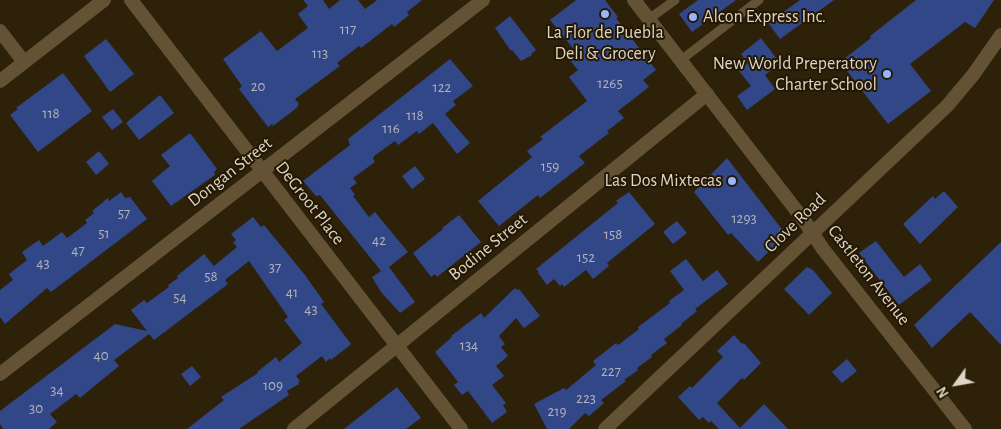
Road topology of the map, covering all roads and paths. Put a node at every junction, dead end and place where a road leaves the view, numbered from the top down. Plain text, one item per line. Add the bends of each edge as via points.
1 (104, 0) edge
2 (131, 0) edge
3 (482, 0) edge
4 (634, 0) edge
5 (675, 0) edge
6 (759, 0) edge
7 (649, 20) junction
8 (0, 31) edge
9 (1001, 35) edge
10 (680, 60) junction
11 (24, 62) junction
12 (0, 81) edge
13 (707, 94) junction
14 (262, 171) junction
15 (812, 233) junction
16 (397, 346) junction
17 (0, 374) edge
18 (294, 429) edge
19 (460, 429) edge
20 (605, 429) edge
21 (965, 429) edge

1 - 11 street
2 - 14 street, DeGroot Place
3 - 14 street, Dongan Street
4 - 7 street, Castleton Avenue
5 - 7 lane
6 - 10 lane
7 - 10 street, Castleton Avenue
8 - 11 street
9 - 15 street, Clove Road via 951,101
10 - 13 street, Castleton Avenue
11 - 12 street
13 - 15 street, Castleton Avenue
13 - 16 street, Bodine Street
14 - 16 street, DeGroot Place
14 - 17 street, Dongan Street
15 - 20 street, Clove Road
15 - 21 street, Castleton Avenue
16 - 18 street, Bodine Street
16 - 19 street, DeGroot Place

